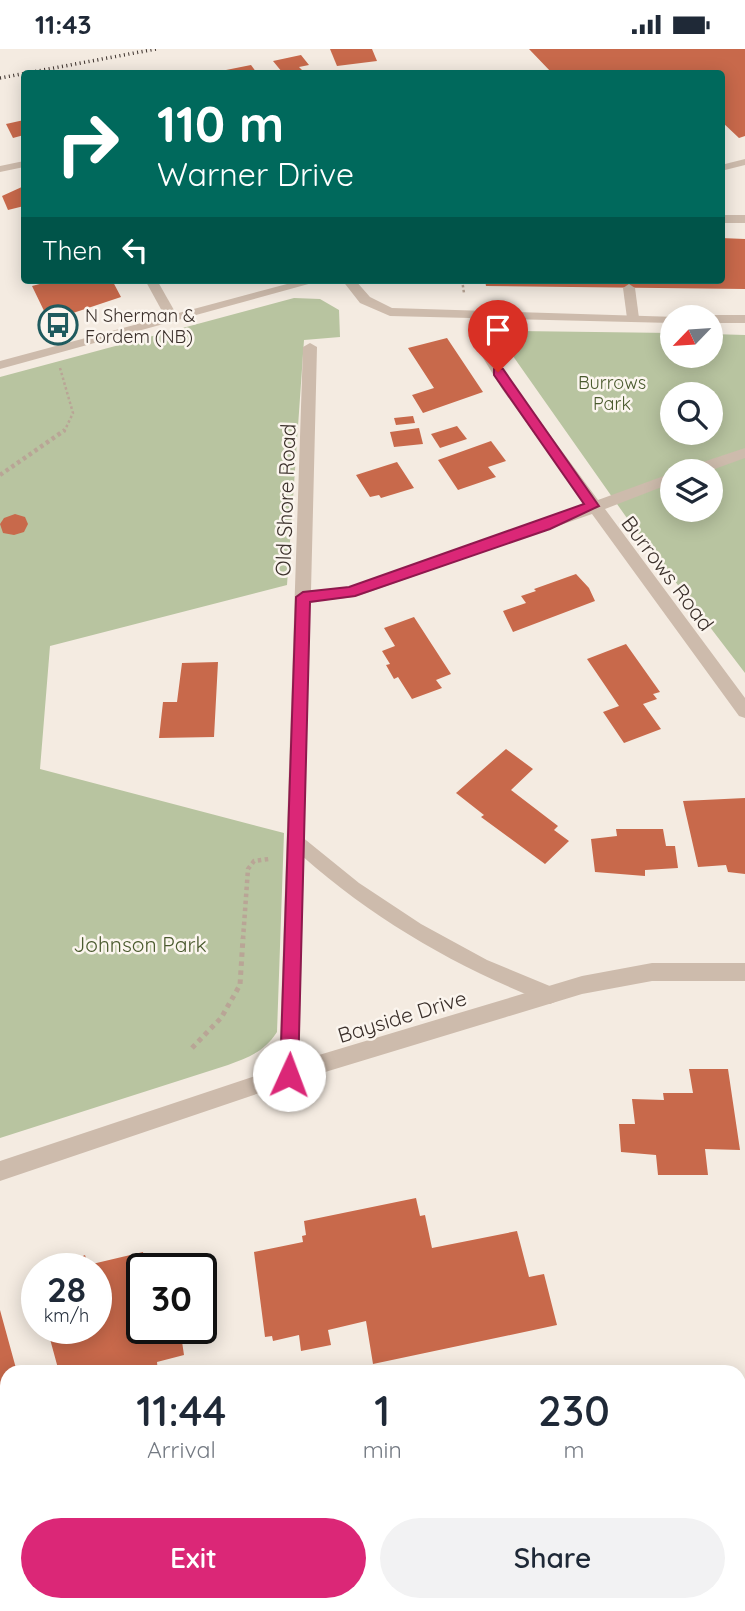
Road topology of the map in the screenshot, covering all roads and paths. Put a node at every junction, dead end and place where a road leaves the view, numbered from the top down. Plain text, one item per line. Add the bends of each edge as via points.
1 (745, 162) edge
2 (21, 165) edge
3 (725, 167) edge
4 (0, 169) edge
5 (725, 219) edge
6 (745, 219) edge
7 (153, 284) edge
8 (302, 284) edge
9 (351, 284) edge
10 (463, 284) edge
11 (629, 288) dead end
12 (464, 294) dead end
13 (477, 315) junction
14 (633, 318) junction
15 (173, 319) junction
16 (660, 319) edge
17 (723, 319) edge
18 (745, 319) edge
19 (310, 347) dead end
20 (0, 365) edge
21 (60, 367) dead end
22 (745, 453) edge
23 (723, 461) edge
24 (0, 475) edge
25 (660, 482) edge
26 (593, 506) junction
27 (303, 597) junction
28 (745, 711) edge
29 (296, 840) junction
30 (274, 859) dead end
31 (745, 972) edge
32 (550, 995) junction
33 (192, 1048) dead end
34 (289, 1075) junction
35 (0, 1171) edge

1 - 3 street
2 - 4 street
5 - 6 street
7 - 15 street
8 - 15 street
9 - 13 street via 365,300 390,312
10 - 12 path
11 - 14 street
13 - 14 street
13 - 26 street, Burrows Road via 476,330 484,348
14 - 16 street
15 - 20 street
17 - 18 street
19 - 27 street, Old Shore Road
21 - 24 path via 73,413 63,434
22 - 23 street
25 - 26 street
26 - 27 street via 350,593
26 - 28 street, Burrows Road
27 - 29 street, Old Shore Road
29 - 32 street via 332,874 405,923 497,975
29 - 34 street, Old Shore Road
30 - 33 path via 254,861 248,869 240,985 221,1018
31 - 32 street, Bayside Drive via 652,972
32 - 34 street, Bayside Drive
34 - 35 street, Bayside Drive

